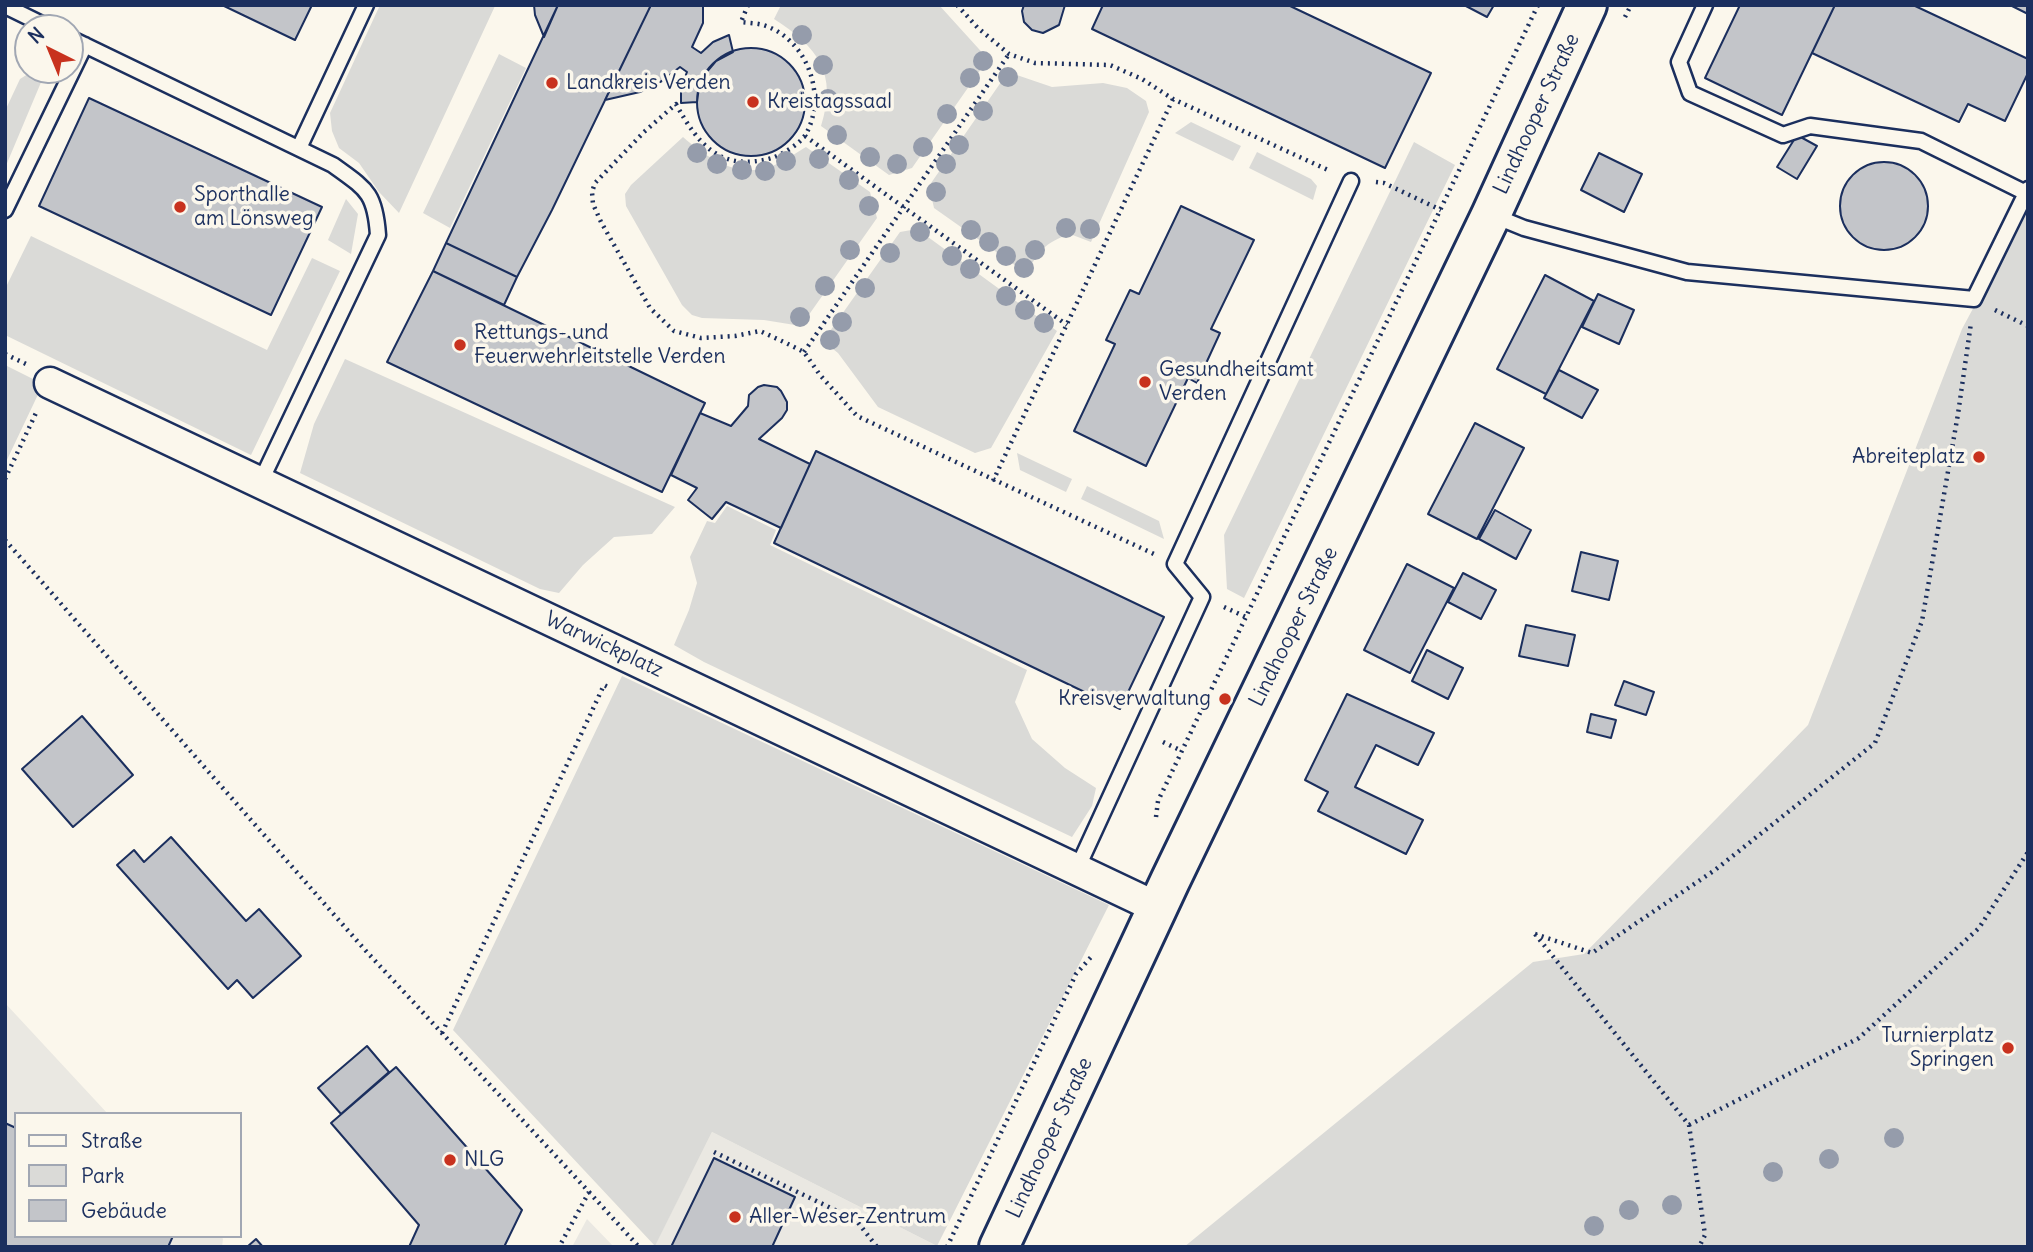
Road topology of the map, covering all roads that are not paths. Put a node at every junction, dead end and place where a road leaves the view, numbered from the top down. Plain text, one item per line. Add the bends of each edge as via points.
1 (366, 5) edge
2 (1587, 5) edge
3 (1705, 5) edge
4 (5, 6) edge
5 (21, 14) edge
6 (85, 45) joint
7 (299, 148) junction
8 (1350, 181) road end
9 (2027, 191) edge
10 (5, 210) edge
11 (1491, 215) junction
12 (50, 383) road end
13 (260, 483) junction
14 (1077, 869) junction
15 (1158, 908) junction
16 (999, 1247) edge

1 - 7 lane
2 - 11 main road, Lindhooper Straße
3 - 9 lane via 1679,62 1690,93 1783,135 1810,126 1921,141
4 - 5 lane
6 - 7 lane
6 - 10 lane
7 - 13 lane via 364,188 376,209 378,235
8 - 14 lane via 1175,564 1202,597
9 - 11 lane via 1974,299 1687,272
11 - 15 main road, Lindhooper Straße
12 - 13 street, Warwickplatz
13 - 14 street, Warwickplatz
14 - 15 street, Warwickplatz
15 - 16 main road, Lindhooper Straße

